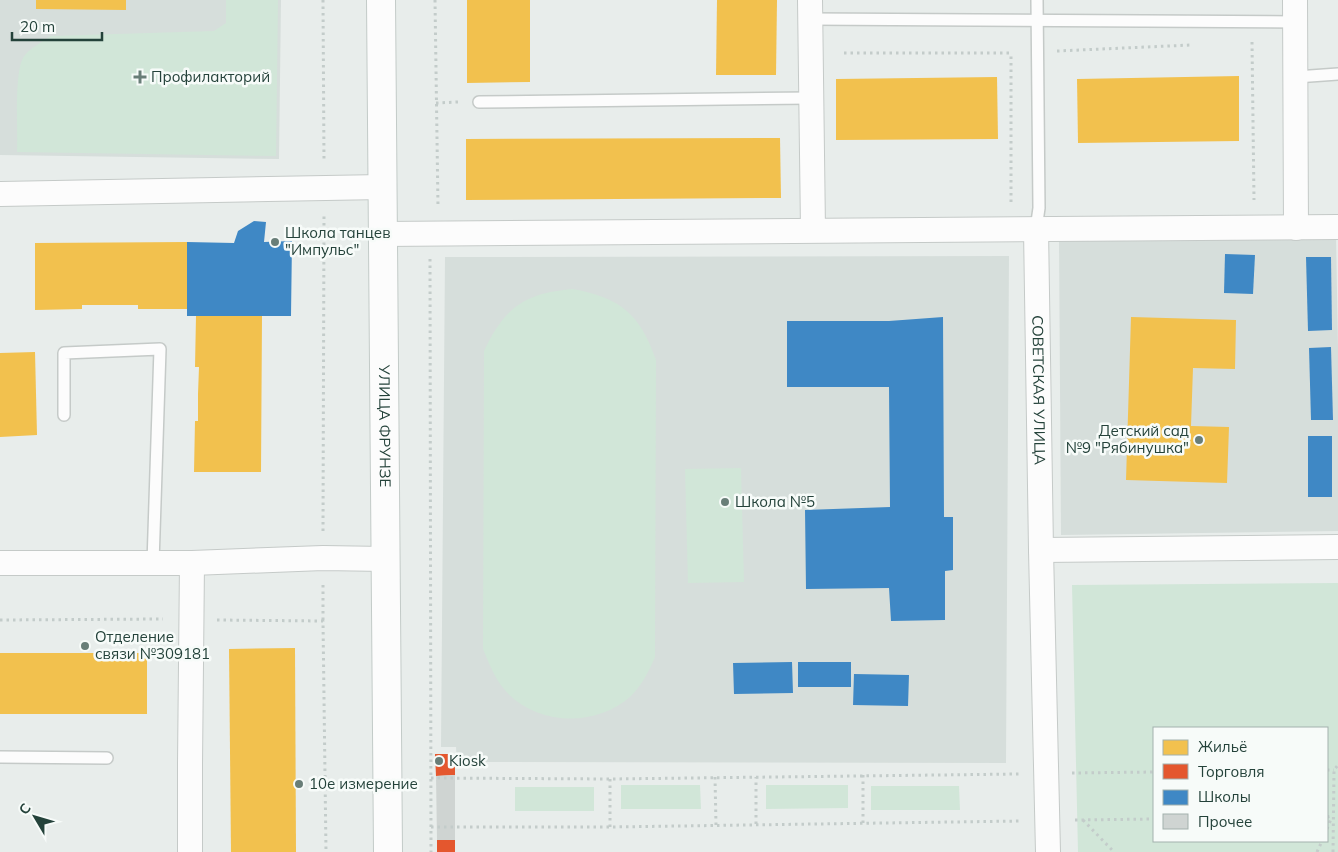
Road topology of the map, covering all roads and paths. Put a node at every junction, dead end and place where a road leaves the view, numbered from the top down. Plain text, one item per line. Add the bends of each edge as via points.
1 (323, 0) edge
2 (381, 0) edge
3 (435, 0) edge
4 (1037, 0) edge
5 (810, 10) edge
6 (1296, 11) edge
7 (1036, 21) junction
8 (1243, 42) dead end
9 (1194, 45) dead end
10 (1037, 52) junction
11 (844, 53) dead end
12 (1011, 53) junction
13 (1338, 74) edge
14 (1296, 77) junction
15 (812, 98) junction
16 (479, 102) dead end
17 (383, 187) junction
18 (324, 188) junction
19 (0, 194) edge
20 (1254, 206) dead end
21 (1011, 208) dead end
22 (315, 214) dead end
23 (1338, 227) edge
24 (1296, 228) junction
25 (1036, 229) junction
26 (813, 230) junction
27 (383, 234) junction
28 (430, 234) junction
29 (64, 415) dead end
30 (1338, 547) edge
31 (1040, 550) junction
32 (323, 558) junction
33 (385, 558) junction
34 (0, 563) edge
35 (152, 563) junction
36 (192, 563) junction
37 (191, 619) junction
38 (0, 620) edge
39 (323, 622) junction
40 (0, 757) edge
41 (107, 758) dead end
42 (1338, 765) edge
43 (1328, 770) edge
44 (1334, 770) junction
45 (1153, 772) edge
46 (1046, 773) junction
47 (863, 775) junction
48 (715, 777) junction
49 (756, 777) junction
50 (431, 778) junction
51 (610, 779) junction
52 (1328, 816) edge
53 (1332, 816) junction
54 (1153, 819) edge
55 (1047, 820) junction
56 (1082, 820) junction
57 (863, 823) junction
58 (756, 824) junction
59 (716, 825) junction
60 (1328, 826) edge
61 (431, 827) junction
62 (610, 827) junction
63 (190, 852) edge
64 (326, 852) edge
65 (388, 852) edge
66 (431, 852) edge
67 (1048, 852) edge
68 (1114, 852) edge
69 (1333, 852) edge

1 - 18 path
2 - 17 main road, УЛИЦА ФРУНЗЕ
3 - 28 path via 438,210
4 - 7 lane
5 - 7 lane
5 - 15 street
6 - 7 lane
6 - 14 street
7 - 10 lane
8 - 20 path via 1252,42
9 - 10 path
10 - 12 path
10 - 25 lane via 1039,208
11 - 12 path
12 - 21 path
13 - 14 lane
14 - 24 street
15 - 16 lane
15 - 26 street
17 - 18 street
17 - 27 main road, УЛИЦА ФРУНЗЕ
18 - 19 street
22 - 32 path via 324,213
23 - 24 street
24 - 25 street
25 - 26 street
25 - 31 street, СОВЕТСКАЯ УЛИЦА
26 - 28 street
27 - 28 street
27 - 33 main road, УЛИЦА ФРУНЗЕ
28 - 50 path
29 - 35 lane via 64,353 160,349
30 - 31 street
31 - 46 street, СОВЕТСКАЯ УЛИЦА
32 - 33 street
32 - 36 street
32 - 39 path
33 - 65 main road, УЛИЦА ФРУНЗЕ
34 - 35 street
35 - 36 street
36 - 37 street
37 - 38 path
37 - 39 path
37 - 63 street
39 - 64 path
40 - 41 lane
42 - 44 path
43 - 44 path
44 - 53 path
45 - 46 path
46 - 47 path
46 - 55 street, СОВЕТСКАЯ УЛИЦА
47 - 49 path
47 - 57 path
48 - 49 path
48 - 51 path
48 - 59 path
49 - 58 path
50 - 51 path
50 - 61 path
51 - 62 path
52 - 53 path
53 - 60 path
53 - 69 path
54 - 56 path
55 - 56 path
55 - 57 path
55 - 67 street, СОВЕТСКАЯ УЛИЦА
56 - 68 path
57 - 58 path
58 - 59 path
59 - 62 path
61 - 62 path
61 - 66 path

